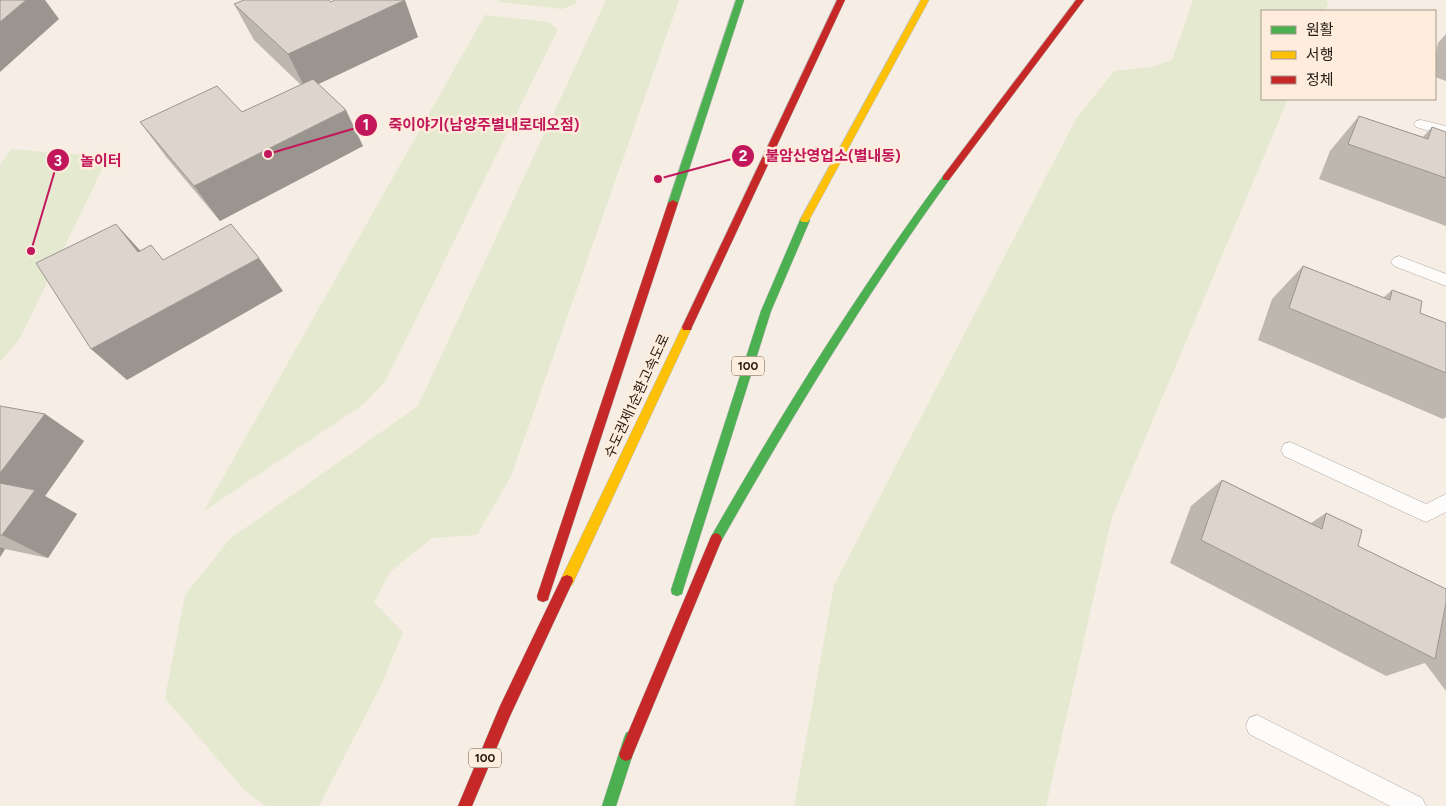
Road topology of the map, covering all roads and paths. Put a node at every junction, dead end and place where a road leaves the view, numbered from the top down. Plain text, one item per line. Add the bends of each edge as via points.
1 (740, 0) edge
2 (841, 0) edge
3 (925, 0) edge
4 (1080, 0) edge
5 (1421, 124) dead end
6 (1446, 131) edge
7 (1399, 262) dead end
8 (1446, 280) edge
9 (1290, 450) dead end
10 (1446, 503) edge
11 (672, 604) dead end
12 (539, 607) dead end
13 (533, 626) dead end
14 (661, 641) dead end
15 (505, 711) junction
16 (1257, 726) dead end
17 (626, 754) junction
18 (465, 806) edge
19 (609, 806) edge
20 (1414, 806) edge

1 - 12 highway
2 - 15 highway, 수도권제1순환고속도로 / 100
3 - 11 highway, 100 via 807,216 766,311
4 - 17 highway via 935,194 828,349 777,431 714,542
5 - 6 lane
7 - 8 lane
9 - 10 lane via 1426,513
13 - 15 highway
14 - 17 highway
15 - 18 highway, 수도권제1순환고속도로 / 100
16 - 20 lane
17 - 19 highway

